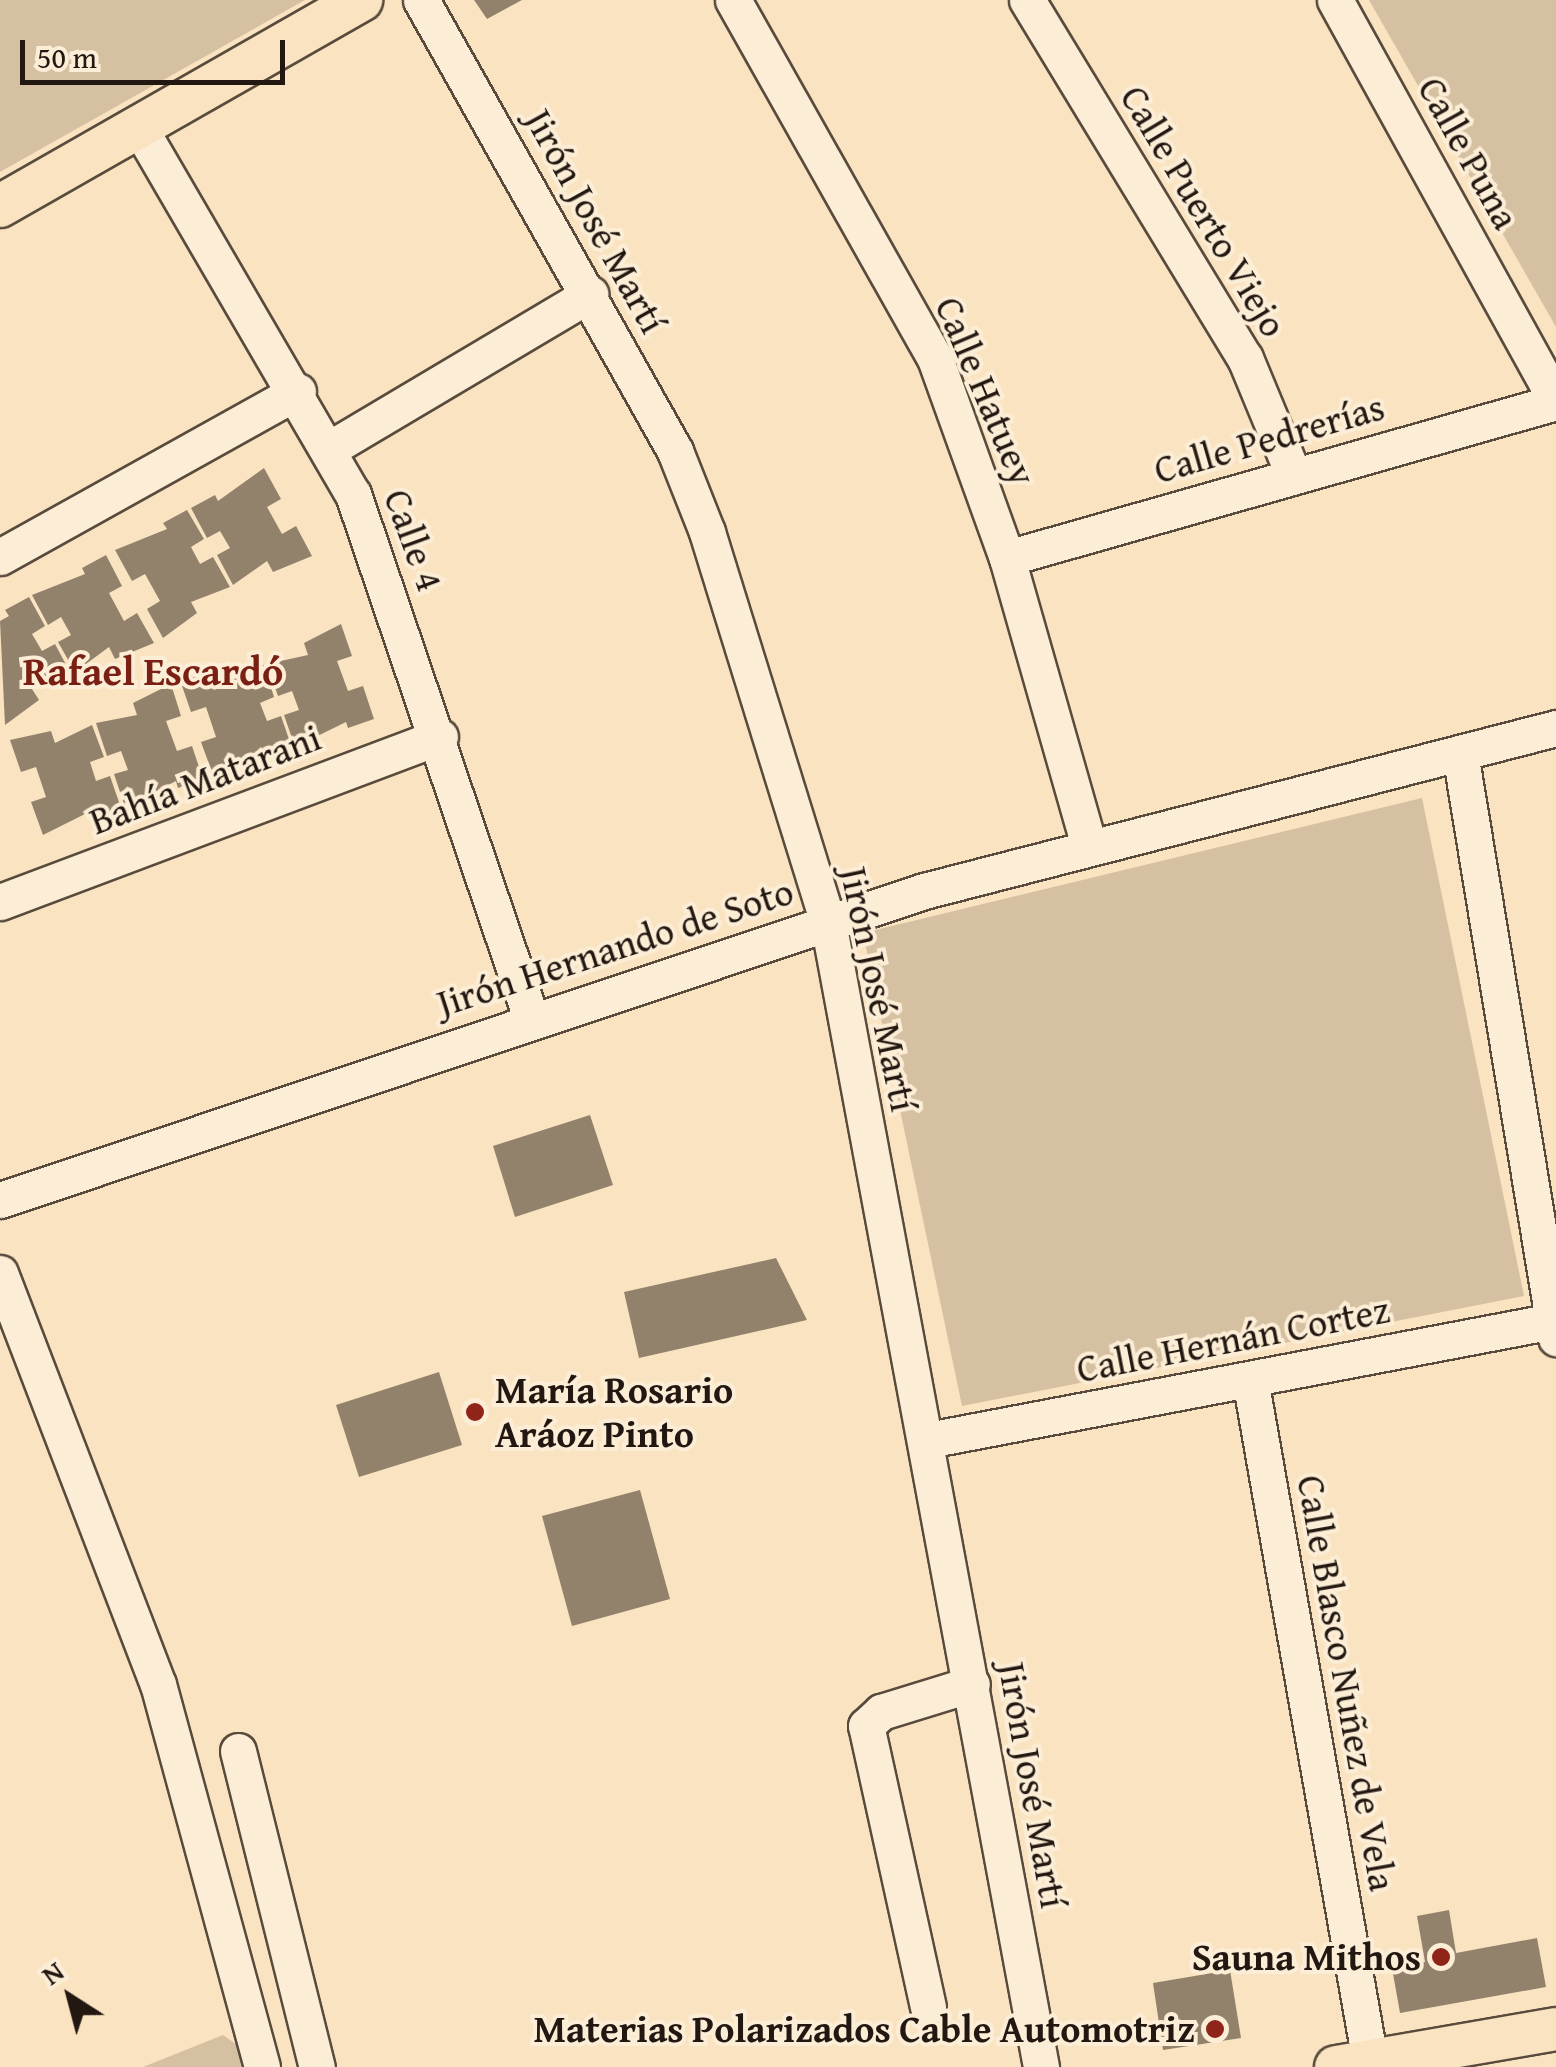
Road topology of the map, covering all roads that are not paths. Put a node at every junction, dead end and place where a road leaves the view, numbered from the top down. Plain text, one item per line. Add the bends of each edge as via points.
1 (361, 0) edge
2 (421, 0) edge
3 (733, 0) edge
4 (1027, 0) edge
5 (1335, 0) edge
6 (139, 126) junction
7 (0, 206) edge
8 (590, 294) junction
9 (298, 391) junction
10 (1556, 401) edge
11 (330, 450) junction
12 (1293, 474) junction
13 (0, 557) edge
14 (1007, 558) junction
15 (1556, 728) edge
16 (440, 737) junction
17 (1460, 753) junction
18 (1089, 845) junction
19 (0, 902) edge
20 (828, 922) junction
21 (531, 1018) junction
22 (0, 1200) edge
23 (0, 1273) edge
24 (1555, 1329) edge
25 (1250, 1379) junction
26 (928, 1440) junction
27 (972, 1684) junction
28 (238, 1751) dead end
29 (928, 2007) dead end
30 (1556, 2029) edge
31 (1353, 2064) edge
32 (262, 2067) edge
33 (317, 2067) edge
34 (1040, 2067) edge

1 - 6 main road
2 - 8 street, Jirón José Martí
3 - 14 street, Calle Hatuey via 936,361
4 - 12 street, Calle Puerto Viejo via 1245,358
5 - 10 street, Calle Puna
6 - 7 main road
6 - 9 street, Calle 4
8 - 11 street
8 - 20 street, Jirón José Martí via 675,451 707,532
9 - 11 street, Calle 4
9 - 13 street
10 - 12 street, Calle Pedrerías
11 - 16 street, Calle 4 via 353,494
12 - 14 street, Calle Pedrerías
14 - 18 street, Calle Hatuey
15 - 17 street, Jirón Hernando de Soto
16 - 19 street, Bahía Matarani
16 - 21 street, Calle 4
17 - 18 street, Jirón Hernando de Soto
17 - 24 street
18 - 20 street, Jirón Hernando de Soto
20 - 21 street, Jirón Hernando de Soto
20 - 26 street, Jirón José Martí
21 - 22 street, Jirón Hernando de Soto
23 - 32 street via 158,1684
24 - 25 street, Calle Hernán Cortez
25 - 26 street, Calle Hernán Cortez
25 - 31 street, Calle Blasco Nuñez de Vela
26 - 27 street, Jirón José Martí
27 - 29 street via 881,1712 866,1726
27 - 34 street, Jirón José Martí
28 - 33 street
30 - 31 main road

